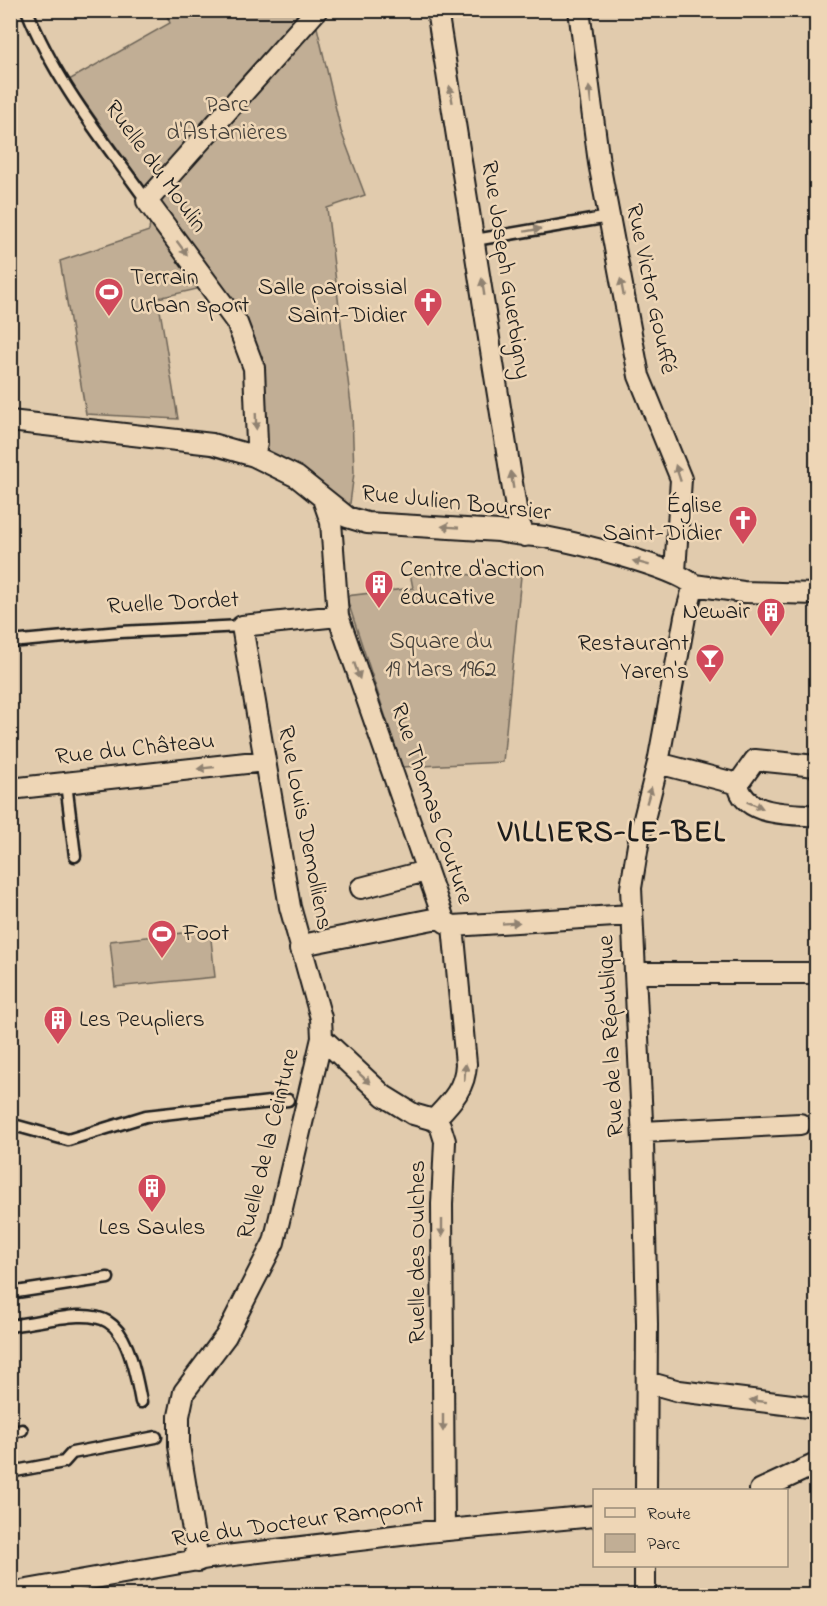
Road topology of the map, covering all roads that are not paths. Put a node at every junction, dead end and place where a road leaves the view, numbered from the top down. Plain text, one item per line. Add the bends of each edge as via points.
1 (27, 10) edge
2 (317, 10) edge
3 (437, 10) edge
4 (579, 10) edge
5 (147, 201) junction
6 (609, 217) junction
7 (475, 240) junction
8 (10, 421) edge
9 (254, 456) junction
10 (322, 496) junction
11 (525, 536) junction
12 (675, 572) junction
13 (694, 585) junction
14 (816, 594) edge
15 (338, 616) junction
16 (242, 626) junction
17 (10, 642) edge
18 (264, 761) junction
19 (658, 764) junction
20 (816, 766) edge
21 (66, 783) junction
22 (738, 784) junction
23 (10, 789) edge
24 (816, 816) edge
25 (75, 856) dead end
26 (426, 871) junction
27 (361, 888) dead end
28 (631, 915) junction
29 (448, 922) junction
30 (300, 949) junction
31 (635, 973) junction
32 (816, 973) edge
33 (321, 1038) junction
34 (288, 1100) dead end
35 (434, 1119) junction
36 (10, 1124) edge
37 (800, 1124) dead end
38 (643, 1132) junction
39 (108, 1278) dead end
40 (10, 1293) edge
41 (10, 1326) edge
42 (647, 1382) junction
43 (141, 1402) dead end
44 (816, 1408) edge
45 (22, 1430) dead end
46 (10, 1433) edge
47 (156, 1437) dead end
48 (816, 1464) edge
49 (10, 1472) edge
50 (646, 1489) edge
51 (764, 1489) edge
52 (593, 1516) edge
53 (444, 1530) junction
54 (198, 1561) junction
55 (645, 1567) edge
56 (10, 1593) edge
57 (645, 1596) edge

1 - 5 lane, Ruelle du Moulin via 37,35 69,88
2 - 5 street
7 -> 3 street, Rue Joseph Guerbigny
6 -> 4 street, Rue Victor Gouffé
5 -> 9 street, Ruelle du Moulin via 237,323 254,368
7 -> 6 lane
12 -> 6 street, Rue Victor Gouffé via 681,479 639,376
11 -> 7 street, Rue Joseph Guerbigny via 519,526
8 - 9 street, Rue Julien Boursier via 212,444
9 - 10 street, Rue Julien Boursier via 297,477
11 -> 10 street, Rue Julien Boursier via 367,523 347,517
10 - 15 street, Rue Thomas Couture via 331,522
12 -> 11 street, Rue Julien Boursier via 545,537
12 - 13 street, Rue Julien Boursier
13 - 14 street via 743,592
13 - 19 street, Rue de la République
15 - 16 street, Ruelle Dordet
15 -> 26 street, Rue Thomas Couture
16 - 17 lane, Ruelle Dordet
16 - 18 street, Rue Louis Demolliens
18 -> 21 street, Rue du Château
18 - 30 street, Rue Louis Demolliens
19 - 22 street
28 -> 19 street, Rue de la République via 639,839
20 - 22 street via 755,760
21 - 23 street, Rue du Château
21 - 25 lane
22 -> 24 street via 743,799 754,807
26 - 27 street
26 - 29 street, Rue Thomas Couture
29 -> 28 street
28 - 31 street, Rue de la République
29 - 30 street via 312,943
35 -> 29 street, Rue Thomas Couture via 465,1080
30 - 33 street, Rue Louis Demolliens via 321,1018
31 - 32 street
31 - 38 street, Rue de la République
33 -> 35 street via 384,1096 413,1114
33 - 54 street, Ruelle de la Ceinture via 274,1242 226,1336 184,1392 179,1446
34 - 36 lane via 146,1116 68,1140
35 -> 53 street, Ruelle des Oulches via 445,1141
37 - 38 street
38 - 42 street, Rue de la République
39 - 40 lane
41 - 43 lane via 73,1316 113,1323 133,1360
44 -> 42 street via 679,1391
42 - 50 street, Rue de la République
45 - 46 lane
47 - 49 lane via 72,1453 64,1462
48 - 51 street
52 - 53 street, Rue du Docteur Rampont
53 - 54 street, Rue du Docteur Rampont
54 - 56 street, Rue du Docteur Rampont
55 - 57 street

